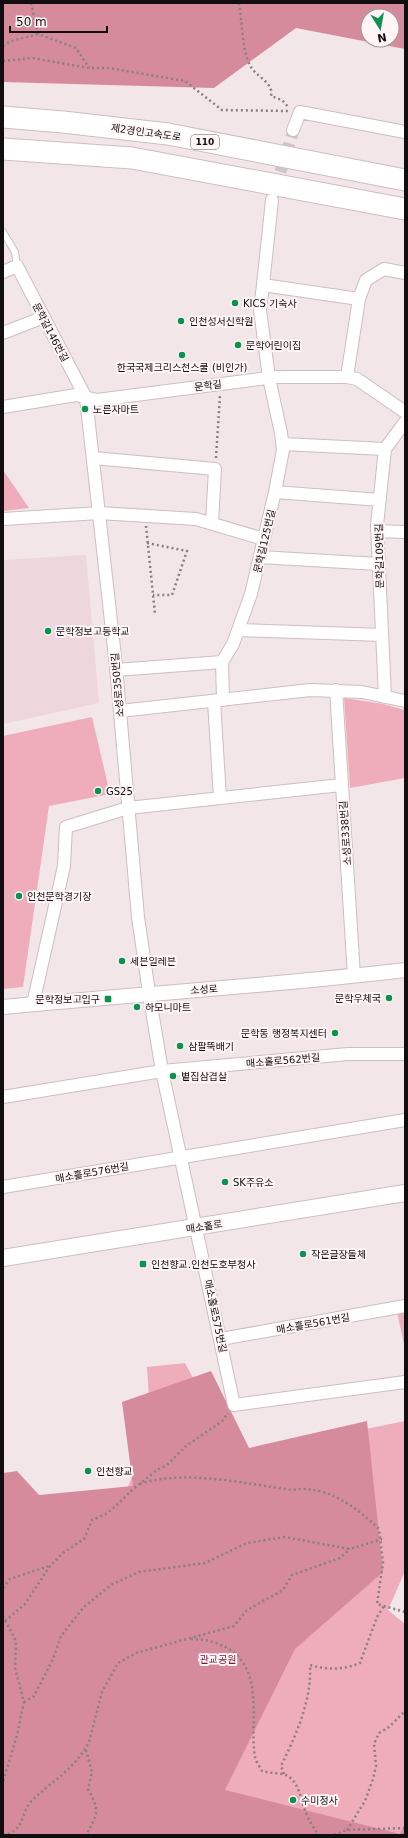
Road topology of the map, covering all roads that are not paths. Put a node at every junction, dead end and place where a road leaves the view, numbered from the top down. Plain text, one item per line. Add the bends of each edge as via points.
1 (3, 117) edge
2 (293, 130) tunnel mouth
3 (405, 132) edge
4 (3, 149) edge
5 (405, 180) edge
6 (272, 200) tunnel mouth
7 (405, 209) edge
8 (3, 232) edge
9 (17, 266) junction
10 (3, 272) edge
11 (405, 273) edge
12 (263, 285) junction
13 (359, 299) junction
14 (44, 317) junction
15 (3, 333) edge
16 (347, 377) junction
17 (269, 378) junction
18 (86, 398) junction
19 (3, 407) edge
20 (405, 412) edge
21 (405, 422) edge
22 (282, 444) junction
23 (385, 449) junction
24 (93, 458) junction
25 (275, 492) junction
26 (380, 500) junction
27 (99, 513) junction
28 (3, 519) edge
29 (212, 522) junction
30 (377, 530) junction
31 (405, 532) edge
32 (264, 539) junction
33 (260, 557) junction
34 (378, 564) junction
35 (238, 630) junction
36 (382, 635) junction
37 (222, 662) junction
38 (116, 670) junction
39 (336, 690) junction
40 (385, 696) junction
41 (218, 700) junction
42 (405, 701) edge
43 (120, 711) junction
44 (341, 785) junction
45 (220, 798) junction
46 (128, 808) junction
47 (405, 970) edge
48 (354, 976) junction
49 (149, 993) junction
50 (33, 1004) junction
51 (3, 1007) edge
52 (405, 1054) edge
53 (162, 1071) junction
54 (3, 1097) edge
55 (405, 1120) edge
56 (181, 1157) junction
57 (3, 1187) edge
58 (405, 1193) edge
59 (197, 1227) junction
60 (3, 1258) edge
61 (405, 1306) edge
62 (221, 1339) junction
63 (405, 1382) edge

1 - 5 highway, 제2경인고속도로 / 110 via 168,134
2 - 3 street via 300,112
4 - 7 highway via 132,158
6 - 12 street, 문학길125번길
8 - 9 lane, 문학길146번길 via 15,252
9 - 10 street
9 - 14 street, 문학길146번길
11 - 13 street via 384,269 366,280
12 - 13 street
12 - 17 street, 문학길125번길 via 260,310
13 - 16 street
14 - 15 street
14 - 18 street, 문학길146번길
16 - 17 street, 문학길
16 - 20 street, 문학길 via 357,379
17 - 18 street, 문학길 via 96,400
17 - 22 street, 문학길125번길
18 - 19 street, 문학길 via 76,394
18 - 24 street, 소성로350번길
21 - 23 street
22 - 23 street
22 - 25 street, 문학길125번길
23 - 26 street, 문학길109번길
24 - 27 street, 소성로350번길
24 - 29 street via 215,469
25 - 26 street
25 - 32 street, 문학길125번길
26 - 30 street, 문학길109번길
27 - 28 street
27 - 29 street
27 - 38 street, 소성로350번길
29 - 32 street
30 - 31 street
30 - 34 street, 문학길109번길
32 - 33 street, 문학길125번길
33 - 34 street
33 - 35 street, 문학길125번길 via 251,594
34 - 36 street, 문학길109번길
35 - 36 street
35 - 37 street, 문학길125번길
36 - 40 street, 문학길109번길
37 - 38 street
37 - 41 street
38 - 43 street, 소성로350번길
39 - 40 street
39 - 41 street via 310,690
39 - 44 street, 소성로338번길
40 - 42 street
41 - 43 street
41 - 45 street
43 - 46 street, 소성로350번길
44 - 45 street
44 - 48 street, 소성로338번길
45 - 46 street
46 - 49 street, 소성로350번길 via 138,917
46 - 50 street via 66,827 64,866
47 - 48 street, 소성로
48 - 49 street, 소성로
49 - 50 street, 소성로
49 - 53 street
50 - 51 street, 소성로
52 - 53 street, 매소홀로562번길 via 348,1054
53 - 54 street
53 - 56 street
55 - 56 street
56 - 57 street, 매소홀로576번길
56 - 59 street
58 - 59 main road, 매소홀로
59 - 60 main road, 매소홀로
59 - 62 street, 매소홀로575번길
61 - 62 street, 매소홀로561번길
62 - 63 street, 매소홀로575번길 via 234,1405

